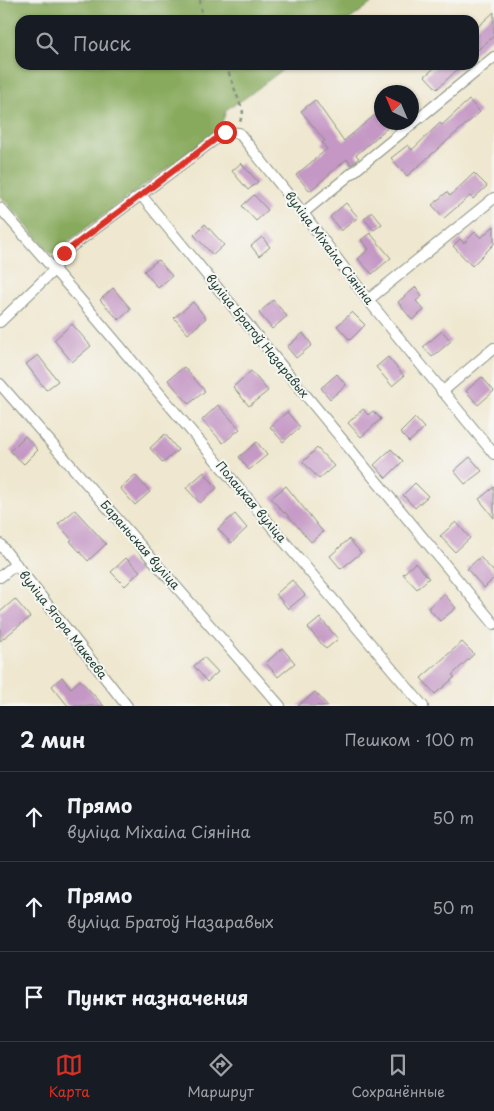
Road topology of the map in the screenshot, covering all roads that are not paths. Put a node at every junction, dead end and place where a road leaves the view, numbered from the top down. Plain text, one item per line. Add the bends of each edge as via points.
1 (494, 57) edge
2 (479, 69) edge
3 (478, 70) edge
4 (141, 195) junction
5 (494, 198) edge
6 (0, 208) edge
7 (303, 213) junction
8 (54, 270) junction
9 (368, 300) junction
10 (0, 322) edge
11 (494, 348) edge
12 (0, 384) edge
13 (442, 392) junction
14 (494, 454) edge
15 (0, 544) edge
16 (16, 564) junction
17 (0, 577) edge
18 (494, 624) edge
19 (127, 706) edge
20 (280, 706) edge
21 (423, 706) edge

1 - 2 street
3 - 7 street
4 - 7 street, вуліца Міхаіла Сіяніна via 225,132 239,133
4 - 8 street via 64,253
4 - 18 street, вуліца Братоў Назаравых
5 - 9 street
6 - 8 street, Полацкая вуліца
7 - 9 street, вуліца Міхаіла Сіяніна
8 - 10 street
8 - 21 street, Полацкая вуліца
9 - 13 street, вуліца Міхаіла Сіяніна
11 - 13 street
12 - 20 street, Бараньская вуліца
13 - 14 street, вуліца Міхаіла Сіяніна
15 - 16 street, вуліца Ягора Макеева
16 - 17 street
16 - 19 street, вуліца Ягора Макеева

